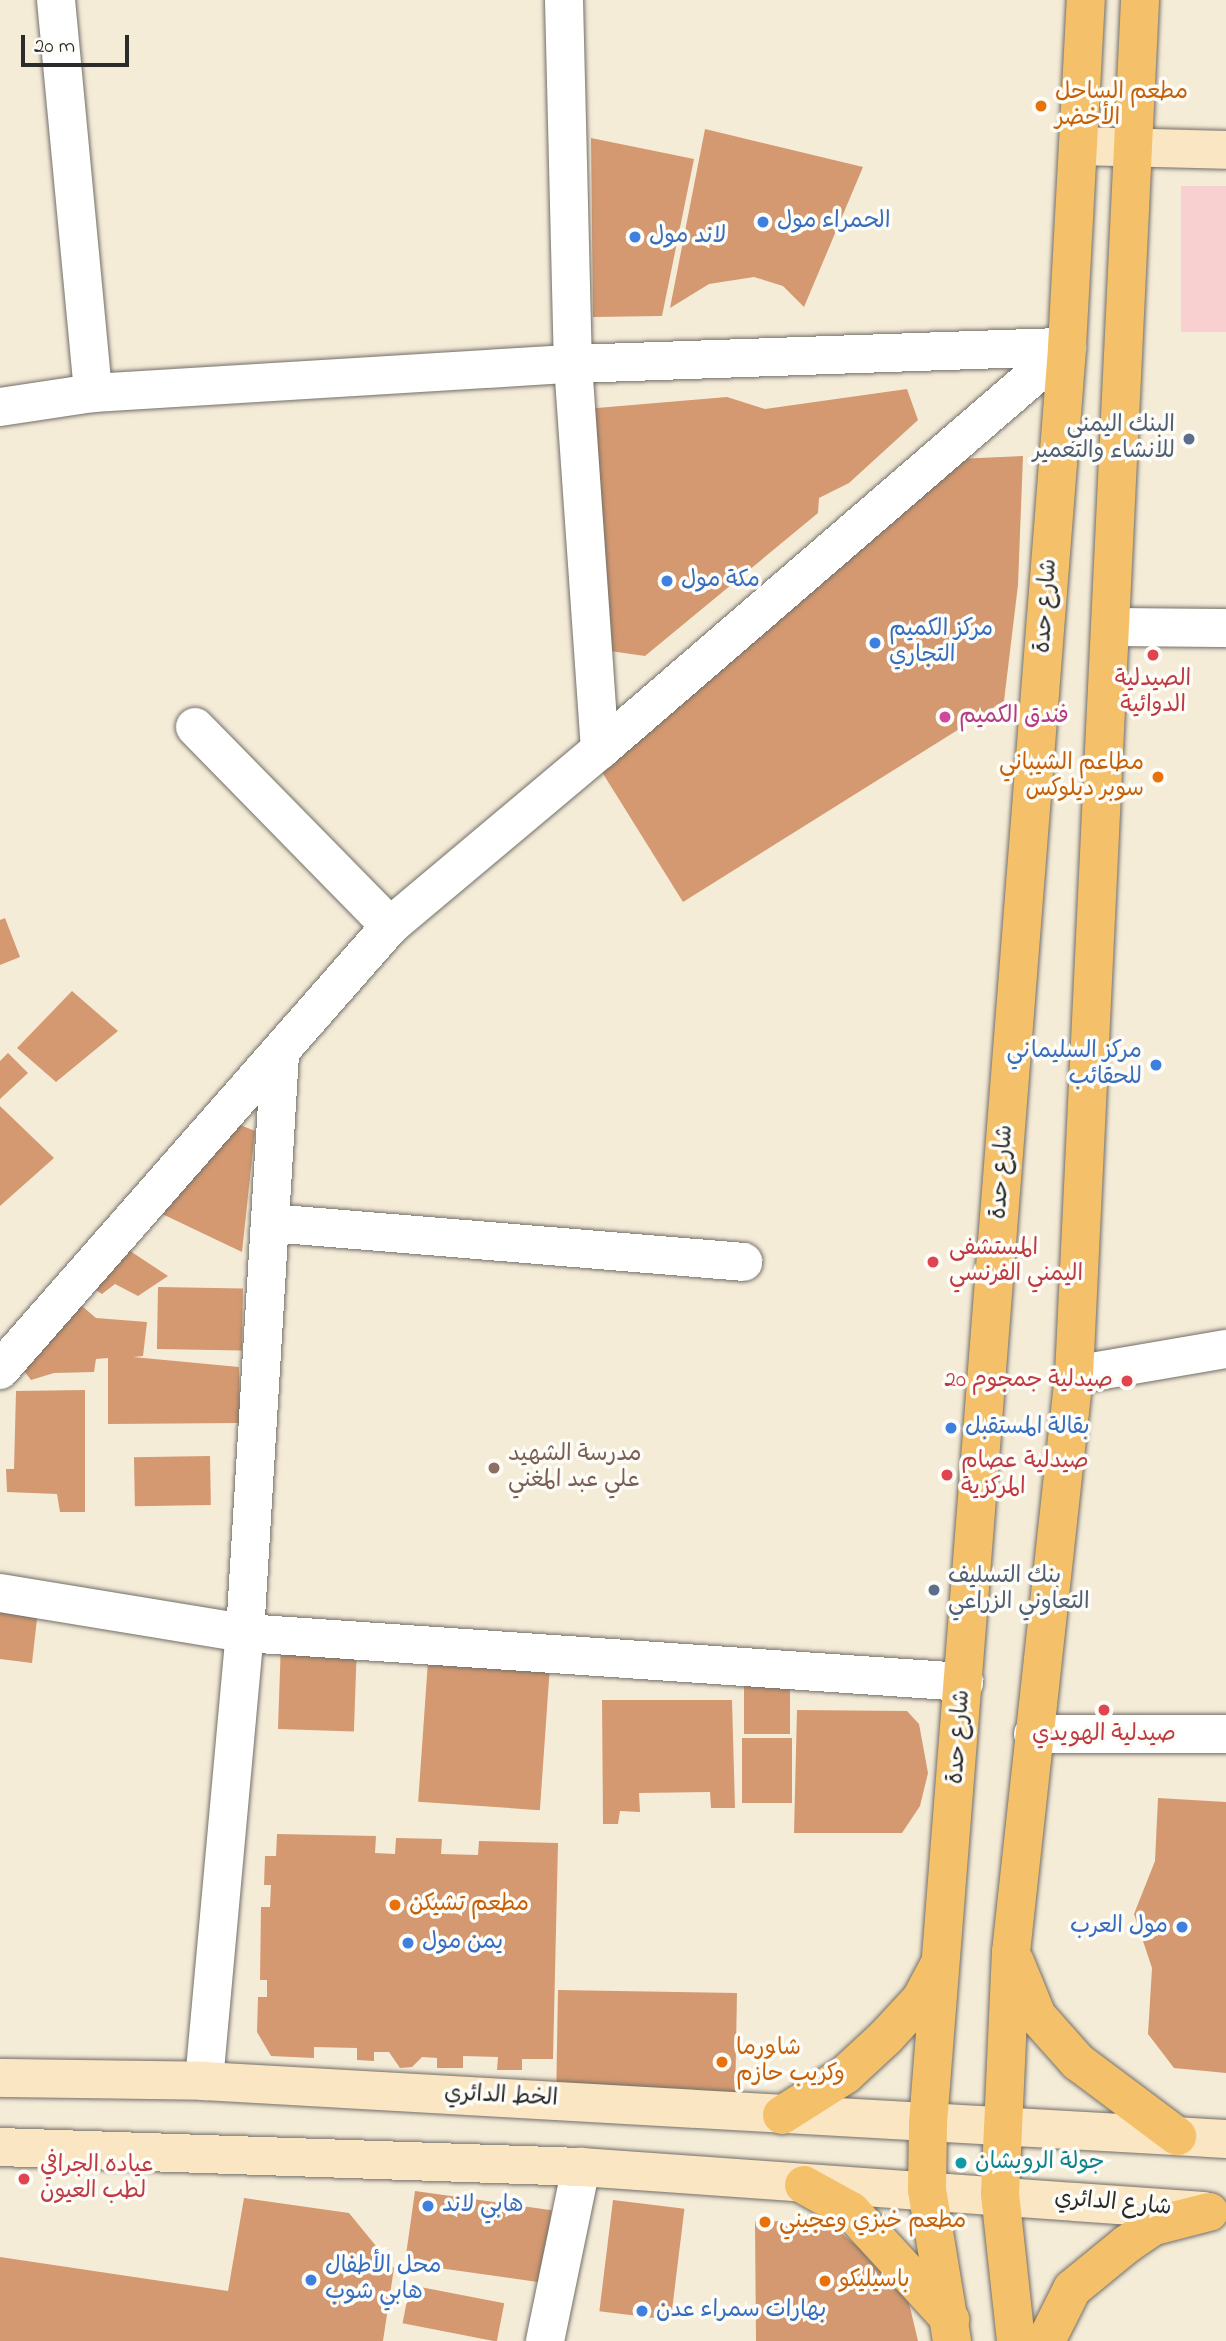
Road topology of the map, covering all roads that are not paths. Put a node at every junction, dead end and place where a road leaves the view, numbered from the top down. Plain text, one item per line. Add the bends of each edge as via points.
1 (56, 0) edge
2 (564, 0) edge
3 (1086, 0) edge
4 (1140, 0) edge
5 (1220, 144) edge
6 (1078, 146) junction
7 (1136, 149) junction
8 (1067, 347) junction
9 (573, 364) junction
10 (93, 393) junction
11 (0, 407) edge
12 (1111, 626) junction
13 (1226, 628) edge
14 (195, 727) dead end
15 (600, 750) junction
16 (390, 926) junction
17 (280, 1054) junction
18 (270, 1223) junction
19 (743, 1262) dead end
20 (1226, 1349) edge
21 (0, 1370) edge
22 (1074, 1375) junction
23 (0, 1593) edge
24 (246, 1633) junction
25 (964, 1682) junction
26 (1032, 1734) junction
27 (1226, 1734) edge
28 (1011, 1952) junction
29 (944, 1956) junction
30 (0, 2078) edge
31 (204, 2081) junction
32 (782, 2115) junction
33 (928, 2123) junction
34 (1002, 2127) junction
35 (1177, 2136) junction
36 (1226, 2139) edge
37 (0, 2147) edge
38 (581, 2167) junction
39 (804, 2185) junction
40 (927, 2190) junction
41 (1000, 2194) junction
42 (1217, 2212) edge
43 (951, 2330) edge
44 (545, 2341) edge
45 (1016, 2341) edge
46 (1046, 2341) edge

1 - 10 street
2 - 9 street
3 - 6 main road, شارع حدة
4 - 7 main road
5 - 7 main road
6 - 7 main road
6 - 8 main road, شارع حدة
7 - 12 main road
8 - 9 street
8 - 15 street
8 - 25 main road, شارع حدة
9 - 10 street
9 - 15 street
10 - 11 street
12 - 13 street
12 - 22 main road
14 - 16 street
15 - 16 street
16 - 17 street
17 - 18 street
17 - 21 street
18 - 19 street
18 - 24 street
20 - 22 street
22 - 26 main road
23 - 24 street
24 - 25 street
24 - 31 street
25 - 29 main road, شارع حدة
26 - 27 street
26 - 28 main road
28 - 34 main road
28 - 35 main road via 1037,2016 1078,2062
29 - 32 main road via 921,1998 885,2039 845,2075
29 - 33 main road, شارع حدة
30 - 31 main road, الخط الدائري
31 - 32 main road, الخط الدائري
32 - 33 main road, الخط الدائري
33 - 34 main road, الخط الدائري
33 - 40 main road, شارع حدة
34 - 35 main road
34 - 41 main road
35 - 36 main road
37 - 38 main road
38 - 39 main road
38 - 44 street
39 - 40 main road
39 - 43 main road via 851,2211
40 - 41 main road
40 - 43 main road, شارع حدة
41 - 42 main road, شارع الدائري
41 - 45 main road
42 - 46 main road via 1154,2227 1127,2244 1072,2289

